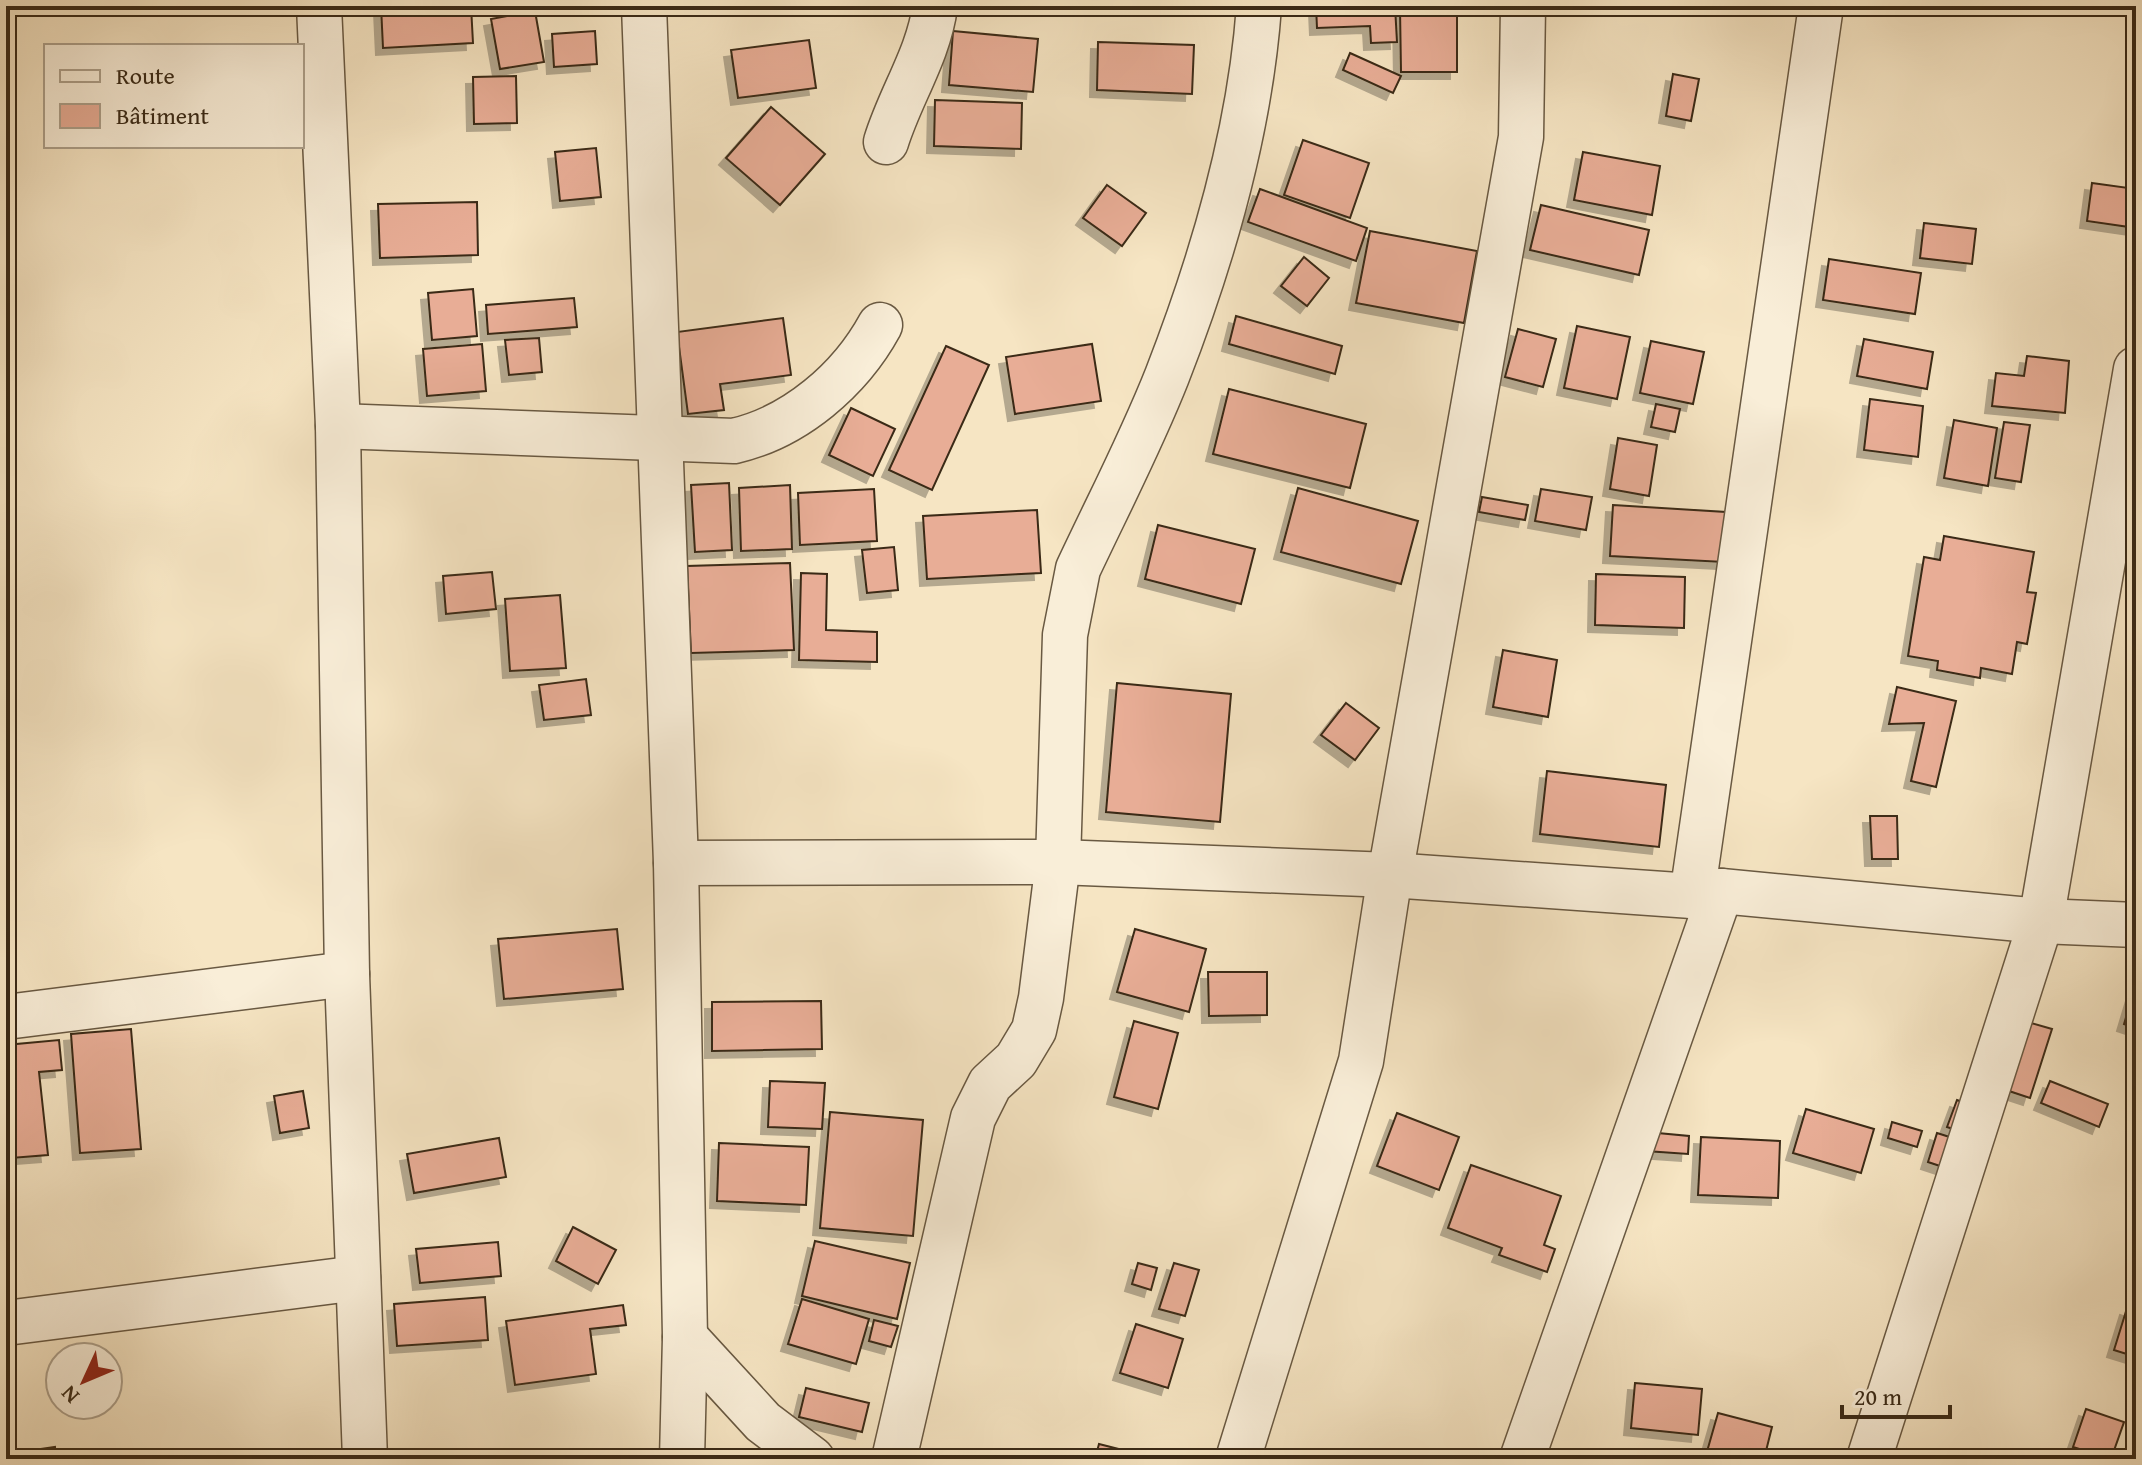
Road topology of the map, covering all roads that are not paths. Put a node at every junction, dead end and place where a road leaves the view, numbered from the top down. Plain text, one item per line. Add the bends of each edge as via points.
1 (319, 6) edge
2 (644, 6) edge
3 (935, 6) edge
4 (1259, 6) edge
5 (1523, 6) edge
6 (1821, 6) edge
7 (886, 142) dead end
8 (880, 325) dead end
9 (2136, 369) edge
10 (338, 426) junction
11 (661, 438) junction
12 (1058, 862) junction
13 (676, 863) junction
14 (1390, 875) junction
15 (1706, 894) junction
16 (2041, 921) junction
17 (2136, 925) edge
18 (347, 974) junction
19 (6, 1017) edge
20 (358, 1278) junction
21 (6, 1323) edge
22 (685, 1337) junction
23 (365, 1459) edge
24 (682, 1459) edge
25 (812, 1459) edge
26 (894, 1459) edge
27 (1238, 1459) edge
28 (1522, 1459) edge
29 (1869, 1459) edge

1 - 10 street
2 - 11 street
3 - 7 street via 924,51
4 - 12 street via 1255,60 1221,218 1166,377 1078,569 1069,601
5 - 14 street via 1521,137
6 - 15 street
8 - 11 street via 844,375 759,435 734,441
9 - 16 street
10 - 11 street
10 - 18 street
11 - 13 street
12 - 13 street
12 - 14 street
12 - 26 street via 1034,1030 1016,1060 990,1084 973,1118
13 - 22 street
14 - 15 street
14 - 27 street via 1361,1061
15 - 16 street
15 - 28 street
16 - 17 street
16 - 29 street
18 - 19 street
18 - 20 street
20 - 21 street
20 - 23 street
22 - 24 street
22 - 25 street via 763,1422

